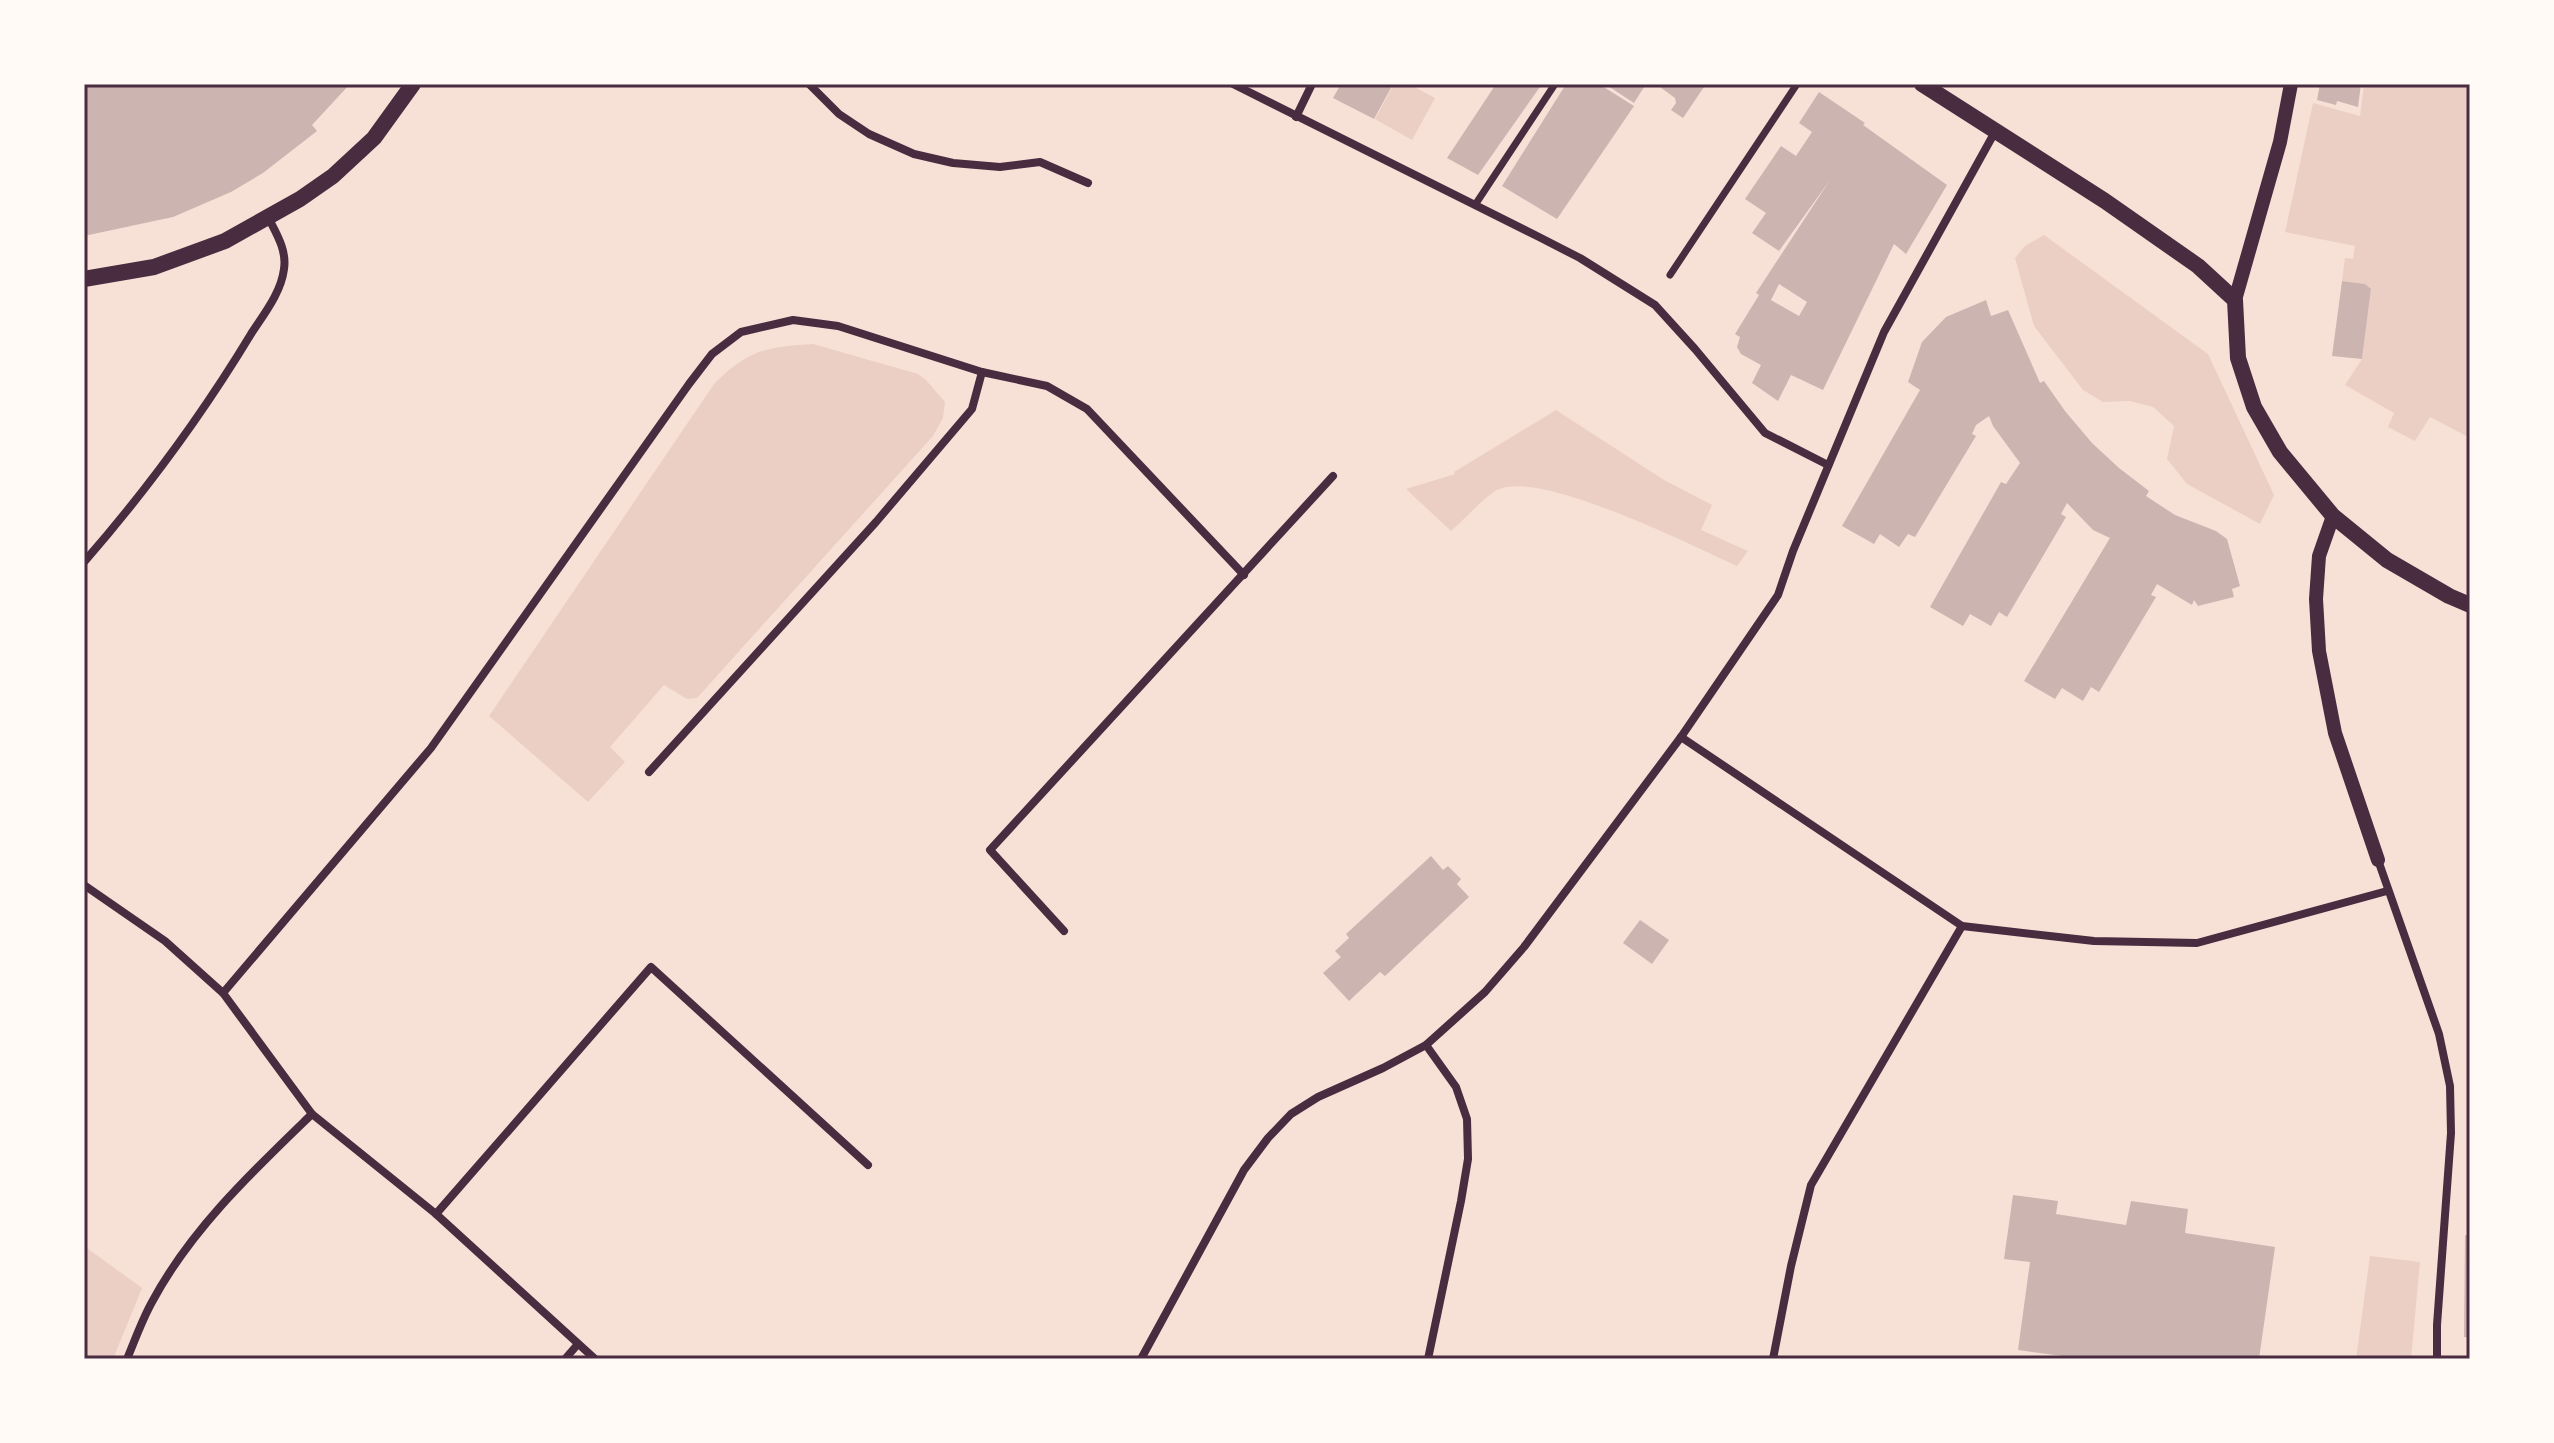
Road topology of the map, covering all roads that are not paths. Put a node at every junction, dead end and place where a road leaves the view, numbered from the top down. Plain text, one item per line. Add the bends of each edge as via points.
1 (413, 84) edge
2 (809, 84) edge
3 (1233, 84) edge
4 (1312, 84) edge
5 (1555, 84) edge
6 (1797, 84) edge
7 (1922, 84) edge
8 (2291, 84) edge
9 (1296, 117) junction
10 (1996, 130) junction
11 (1088, 183) dead end
12 (1475, 205) junction
13 (268, 217) junction
14 (1670, 275) dead end
15 (84, 279) edge
16 (2235, 300) junction
17 (982, 372) junction
18 (1828, 465) junction
19 (1333, 476) dead end
20 (2333, 516) junction
21 (84, 562) edge
22 (1244, 575) junction
23 (2470, 605) edge
24 (1681, 737) junction
25 (649, 772) dead end
26 (2378, 860) joint
27 (84, 885) edge
28 (2387, 891) junction
29 (1962, 926) junction
30 (1064, 931) dead end
31 (223, 993) junction
32 (1426, 1045) junction
33 (312, 1114) junction
34 (868, 1165) dead end
35 (436, 1214) junction
36 (578, 1344) junction
37 (127, 1359) edge
38 (565, 1359) edge
39 (595, 1359) edge
40 (1141, 1359) edge
41 (1428, 1359) edge
42 (1773, 1359) edge
43 (2437, 1359) edge

1 - 13 main road via 374,138 333,176
2 - 11 street via 839,114 914,154 1000,167 1040,162
3 - 9 street
4 - 9 street
5 - 12 street
6 - 14 street
7 - 10 main road
8 - 16 street via 2275,163
9 - 12 street
10 - 16 main road via 2190,260
10 - 18 street via 1884,332
12 - 18 street via 1580,258 1655,305 1765,433
13 - 15 main road via 225,241 154,267
13 - 21 street via 285,253 276,294 142,493
16 - 20 main road via 2238,358 2254,407 2280,452
17 - 22 street via 1047,386 1087,409
17 - 25 street via 972,409
17 - 31 street via 838,326 793,320 741,332 712,354 431,748
18 - 24 street via 1778,595
19 - 22 street
20 - 23 main road via 2387,560
20 - 26 street via 2319,556 2319,651 2335,733
22 - 30 street via 990,850
24 - 29 street
24 - 32 street via 1524,947 1485,992
26 - 28 street
27 - 31 street via 165,941
28 - 29 street via 2197,943 2094,941
28 - 43 street via 2439,1034 2450,1086
29 - 42 street via 1811,1185
31 - 33 street
32 - 40 street via 1318,1097 1268,1138 1244,1170
32 - 41 street via 1456,1087 1467,1119 1468,1159
33 - 35 street
33 - 37 street via 192,1241 151,1303
34 - 35 street via 651,967
35 - 36 street
36 - 38 street
36 - 39 street

